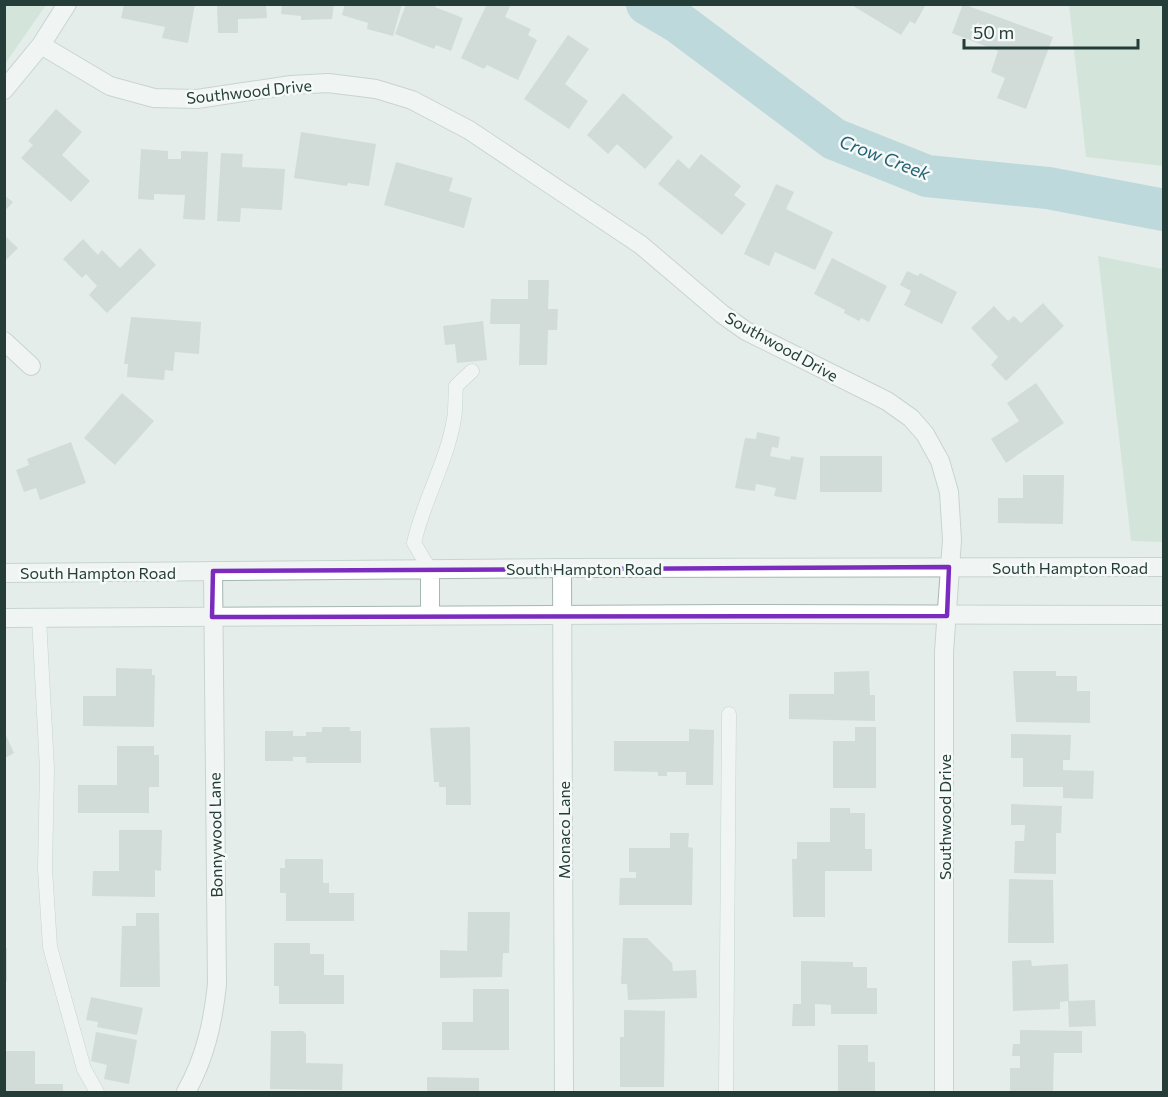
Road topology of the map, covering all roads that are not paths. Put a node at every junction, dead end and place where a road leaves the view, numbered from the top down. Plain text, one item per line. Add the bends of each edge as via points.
1 (67, 4) edge
2 (41, 45) junction
3 (4, 90) edge
4 (4, 341) edge
5 (31, 366) dead end
6 (472, 371) dead end
7 (949, 567) junction
8 (1164, 567) edge
9 (562, 568) junction
10 (430, 570) junction
11 (213, 571) junction
12 (4, 573) edge
13 (563, 615) junction
14 (1164, 615) edge
15 (430, 616) junction
16 (946, 616) junction
17 (212, 617) junction
18 (4, 618) edge
19 (39, 618) junction
20 (729, 714) dead end
21 (98, 1092) edge
22 (186, 1092) edge
23 (564, 1092) edge
24 (726, 1092) edge
25 (944, 1092) edge

1 - 2 street
2 - 3 street
2 - 7 street, Southwood Drive via 110,86 154,98 197,99 328,83 376,89 443,114 641,245 746,331 887,401 911,418 940,461 949,492
4 - 5 street
6 - 10 lane via 456,386 454,419 414,543
7 - 8 street, South Hampton Road
7 - 9 street, South Hampton Road
7 - 16 street, Southwood Drive
9 - 10 street, South Hampton Road
9 - 13 street, Monaco Lane
10 - 11 street, South Hampton Road
10 - 15 street
11 - 12 street, South Hampton Road
11 - 17 street, Bonnywood Lane
13 - 15 street
13 - 16 street
13 - 23 street, Monaco Lane
14 - 16 street
15 - 17 street
16 - 25 street, Southwood Drive
17 - 19 street
17 - 22 street, Bonnywood Lane via 218,984 204,1052
18 - 19 street
19 - 21 lane via 50,947 84,1069
20 - 24 lane

